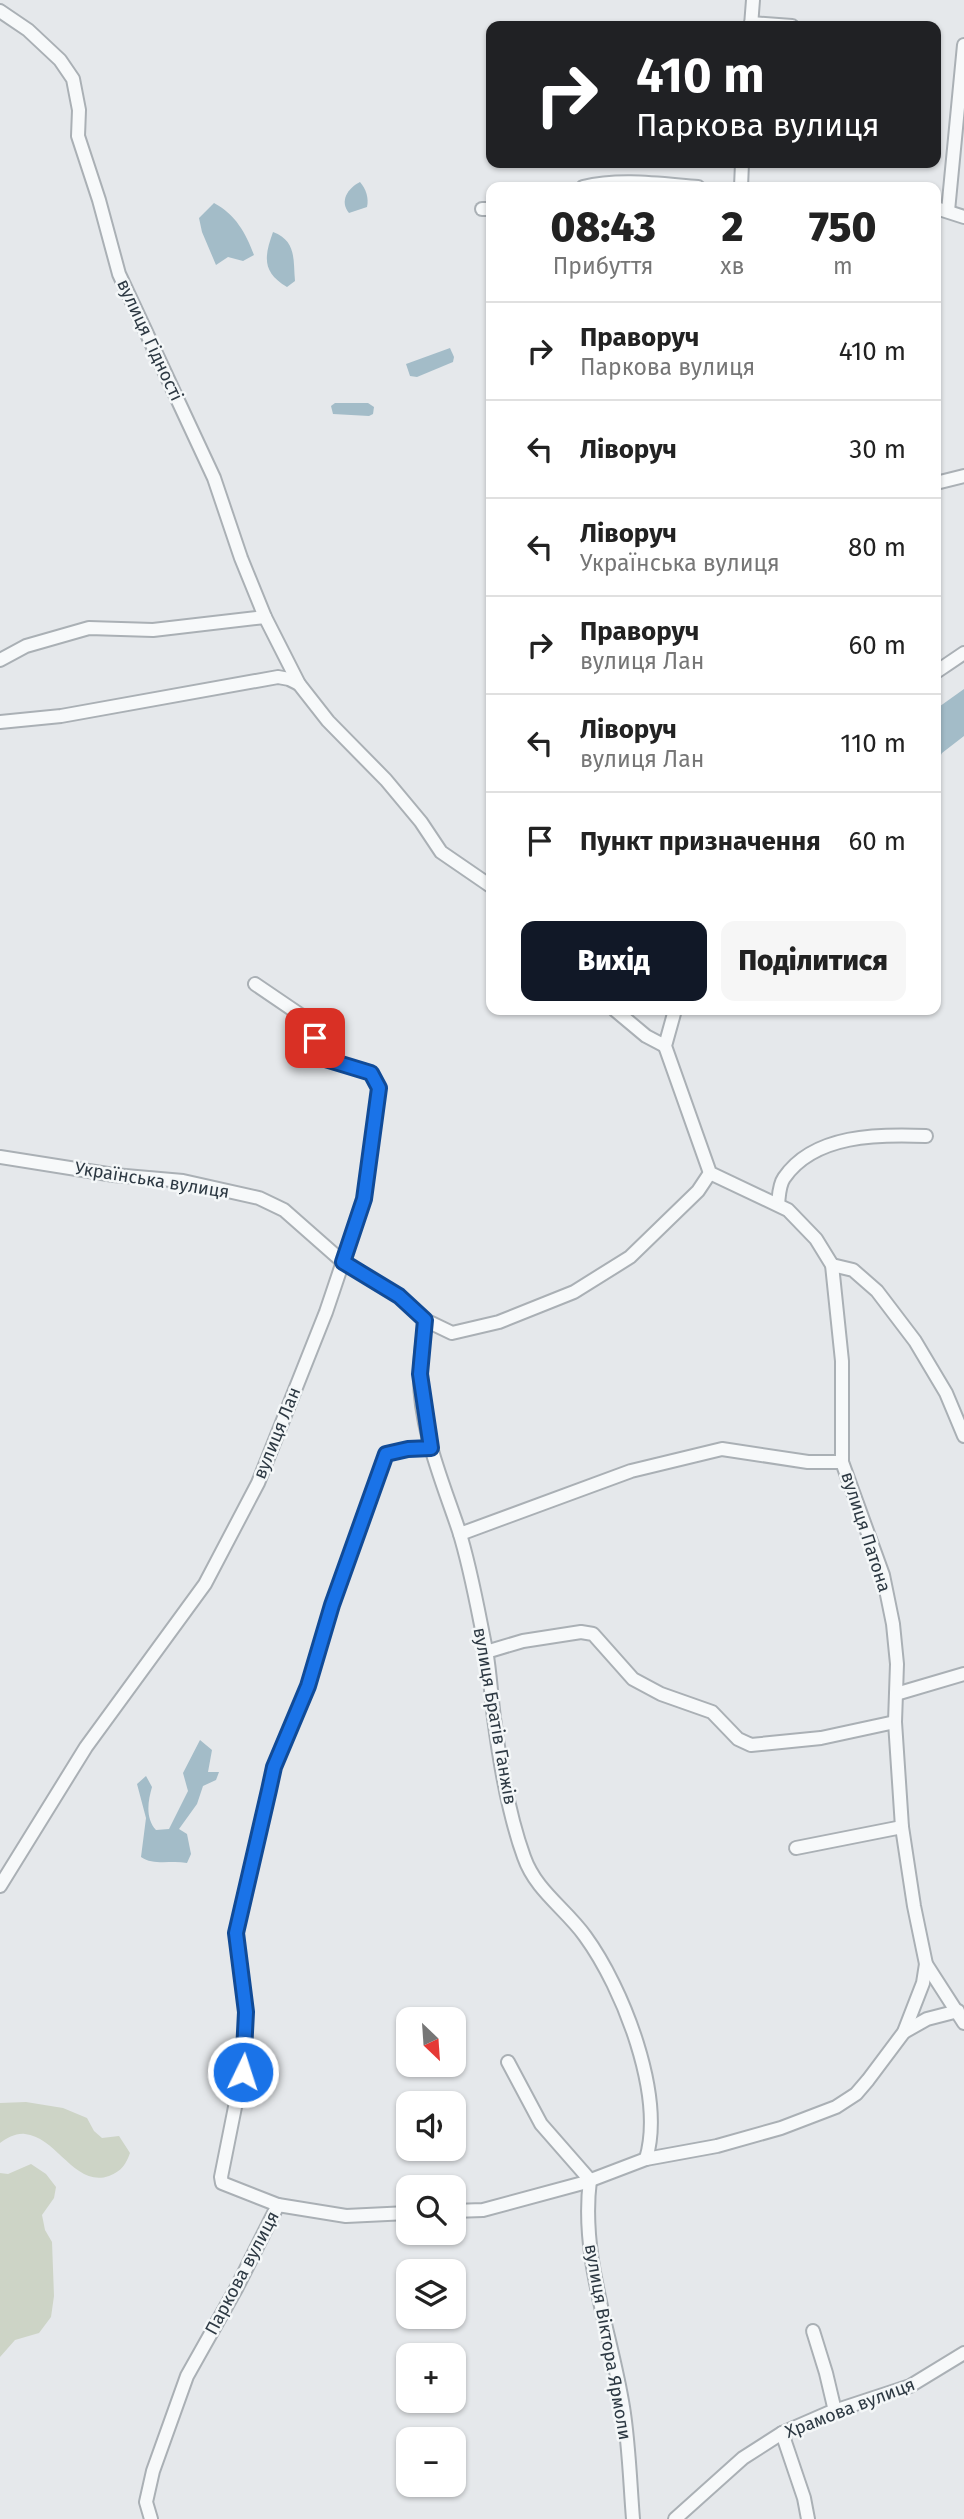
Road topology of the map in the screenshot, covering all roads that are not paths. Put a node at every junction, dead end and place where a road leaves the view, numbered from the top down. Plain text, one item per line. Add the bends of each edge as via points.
1 (753, 0) edge
2 (0, 11) edge
3 (751, 21) edge
4 (964, 45) edge
5 (942, 209) edge
6 (964, 217) edge
7 (964, 476) edge
8 (941, 482) edge
9 (265, 617) junction
10 (964, 653) edge
11 (0, 660) edge
12 (941, 669) edge
13 (299, 684) junction
14 (0, 722) edge
15 (486, 883) edge
16 (255, 984) dead end
17 (621, 1015) edge
18 (674, 1015) edge
19 (665, 1046) junction
20 (926, 1136) dead end
21 (0, 1157) edge
22 (710, 1173) junction
23 (778, 1204) junction
24 (343, 1262) junction
25 (832, 1265) junction
26 (425, 1320) junction
27 (964, 1436) edge
28 (431, 1448) junction
29 (842, 1462) junction
30 (460, 1534) junction
31 (486, 1652) junction
32 (964, 1674) edge
33 (896, 1694) junction
34 (895, 1722) junction
35 (902, 1827) junction
36 (796, 1848) dead end
37 (0, 1886) edge
38 (926, 1964) junction
39 (958, 2011) junction
40 (964, 2023) edge
41 (904, 2032) junction
42 (508, 2062) dead end
43 (646, 2159) junction
44 (590, 2180) junction
45 (278, 2205) junction
46 (466, 2211) edge
47 (396, 2214) edge
48 (813, 2331) dead end
49 (964, 2353) edge
50 (835, 2411) junction
51 (782, 2433) junction
52 (151, 2519) edge
53 (633, 2519) edge
54 (675, 2519) edge
55 (808, 2519) edge

1 - 3 street
2 - 9 street, вулиця Гідності via 28,30 73,79 78,136 119,274 214,478
4 - 5 street
5 - 6 street
7 - 8 street
9 - 11 street via 153,630 89,628 26,646
9 - 13 street, вулиця Гідності
10 - 12 street
13 - 14 street via 278,677 61,716
13 - 15 street, вулиця Гідності via 386,780 441,852
16 - 24 street, вулиця Лан via 305,1018 325,1059 371,1073 379,1088 364,1199
17 - 19 street via 646,1037
18 - 19 street
19 - 22 street
20 - 23 street via 864,1136 828,1147 800,1161 782,1180
21 - 24 street, Українська вулиця via 183,1181 259,1198 284,1210
22 - 23 street
22 - 26 street, Українська вулиця via 698,1191 630,1257 574,1292 499,1322 452,1333
23 - 25 street via 804,1224
24 - 26 street, Українська вулиця via 399,1296
24 - 37 street, вулиця Лан via 258,1483 205,1584 86,1747
25 - 27 street via 853,1270 877,1291 915,1341 946,1393
25 - 29 street, вулиця Патона via 842,1361
26 - 28 street, вулиця Братів Ганжів via 420,1374
28 - 30 street, вулиця Братів Ганжів
28 - 45 street, Паркова вулиця via 386,1454 308,1686 274,1767 236,1933 246,2012 243,2072 221,2177 222,2183
29 - 30 street via 722,1450 631,1471
29 - 33 street, вулиця Патона via 883,1575 895,1637
30 - 31 street, вулиця Братів Ганжів
31 - 34 street via 523,1641 593,1634 633,1679 712,1712 738,1739 751,1745 821,1738
31 - 43 street, вулиця Братів Ганжів via 506,1791 524,1858 544,1893 597,1954 632,2029 650,2104 652,2126
32 - 33 street
33 - 34 street, вулиця Патона
34 - 35 street, вулиця Патона
35 - 36 street
35 - 38 street, вулиця Патона
38 - 39 street, вулиця Патона
38 - 41 street, вулиця Патона
39 - 40 street, вулиця Патона
39 - 41 street via 927,2019
41 - 43 street via 856,2094 836,2108 717,2146
42 - 44 street via 541,2124
43 - 44 street
44 - 46 street via 483,2210
44 - 53 street, вулиця Віктора Ярмоли via 587,2225 591,2257 623,2407
45 - 47 street via 346,2216
45 - 52 street, Паркова вулиця via 187,2376 153,2472 146,2502
48 - 50 street
49 - 50 street, Храмова вулиця via 910,2386
50 - 51 street, Храмова вулиця
51 - 54 street, Храмова вулиця via 743,2458
51 - 55 street

